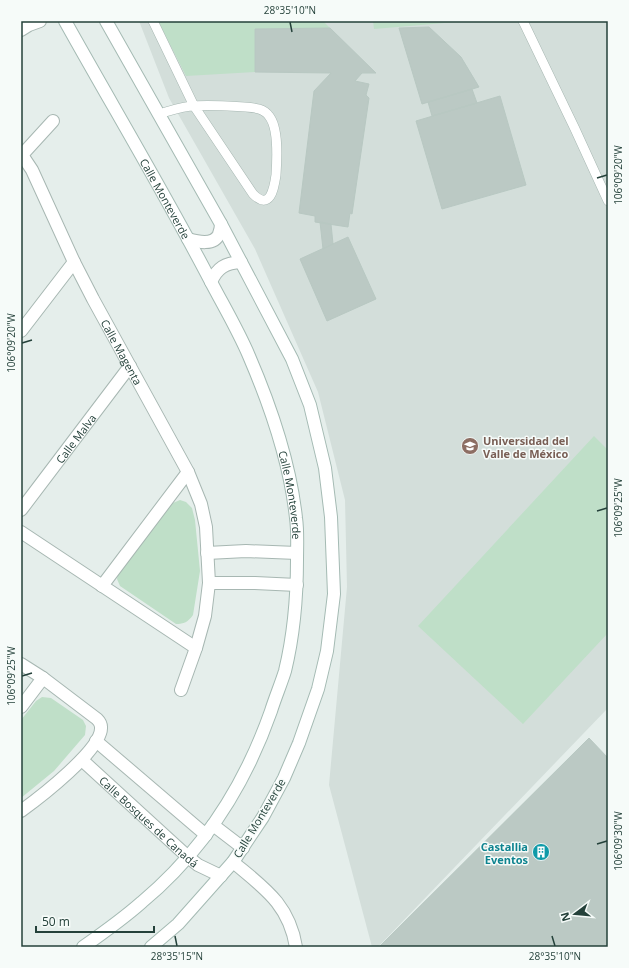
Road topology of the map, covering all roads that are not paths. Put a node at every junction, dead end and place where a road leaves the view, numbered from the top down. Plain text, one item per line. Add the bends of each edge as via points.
1 (40, 21) edge
2 (65, 21) edge
3 (106, 21) edge
4 (153, 21) edge
5 (523, 21) edge
6 (21, 30) edge
7 (194, 106) junction
8 (159, 114) junction
9 (53, 121) dead end
10 (22, 156) edge
11 (608, 201) edge
12 (221, 224) junction
13 (188, 239) junction
14 (74, 262) junction
15 (240, 262) junction
16 (211, 282) junction
17 (21, 332) edge
18 (130, 366) junction
19 (188, 472) junction
20 (21, 510) edge
21 (21, 532) edge
22 (207, 553) junction
23 (297, 553) junction
24 (209, 582) junction
25 (297, 585) junction
26 (102, 586) junction
27 (196, 648) junction
28 (21, 664) edge
29 (43, 678) junction
30 (181, 690) dead end
31 (21, 707) edge
32 (96, 741) junction
33 (82, 760) junction
34 (21, 811) edge
35 (209, 830) junction
36 (243, 848) junction
37 (188, 857) junction
38 (233, 862) junction
39 (222, 876) junction
40 (83, 947) edge
41 (151, 947) edge
42 (296, 947) edge

1 - 6 street
2 - 13 street, Calle Monteverde
3 - 8 street, Calle Monteverde
4 - 7 lane
5 - 11 lane
7 - 7 lane via 258,109 269,115 274,128 278,158 274,192 270,197 264,200 253,194
7 - 8 lane
8 - 12 street, Calle Monteverde
9 - 10 street, Calle Magenta
10 - 14 street, Calle Magenta via 32,170
12 - 13 street via 219,234 210,241 197,242
12 - 15 street, Calle Monteverde
13 - 16 street, Calle Monteverde
14 - 17 street
14 - 18 street, Calle Magenta
15 - 16 street via 233,262 219,269
15 - 36 street, Calle Monteverde via 292,359 310,405 325,468 331,517 334,594 318,689 299,743 284,778
16 - 23 street, Calle Monteverde via 248,354 269,407 286,461 296,519
18 - 19 street, Calle Magenta
18 - 20 street, Calle Malva
19 - 22 street, Calle Magenta via 201,504 206,527
19 - 26 street
21 - 26 street
22 - 23 street
22 - 24 street, Calle Magenta
23 - 25 street, Calle Monteverde
24 - 25 street
24 - 27 street, Calle Magenta via 205,616
25 - 35 street, Calle Monteverde via 294,624 284,672 260,742 234,793
26 - 27 street
27 - 30 street, Calle Magenta
28 - 29 street
29 - 31 street
29 - 32 street via 97,718 101,728
32 - 33 street
32 - 35 street
33 - 34 street
33 - 37 street, Calle Bosques de Canadá
35 - 36 street
35 - 37 street, Calle Monteverde
36 - 38 street, Calle Monteverde
37 - 39 street, Calle Bosques de Canadá via 198,865
37 - 40 street, Calle Monteverde via 143,902
38 - 39 street, Calle Monteverde
38 - 42 street via 271,894 285,912 294,933
39 - 41 street, Calle Monteverde via 178,924

